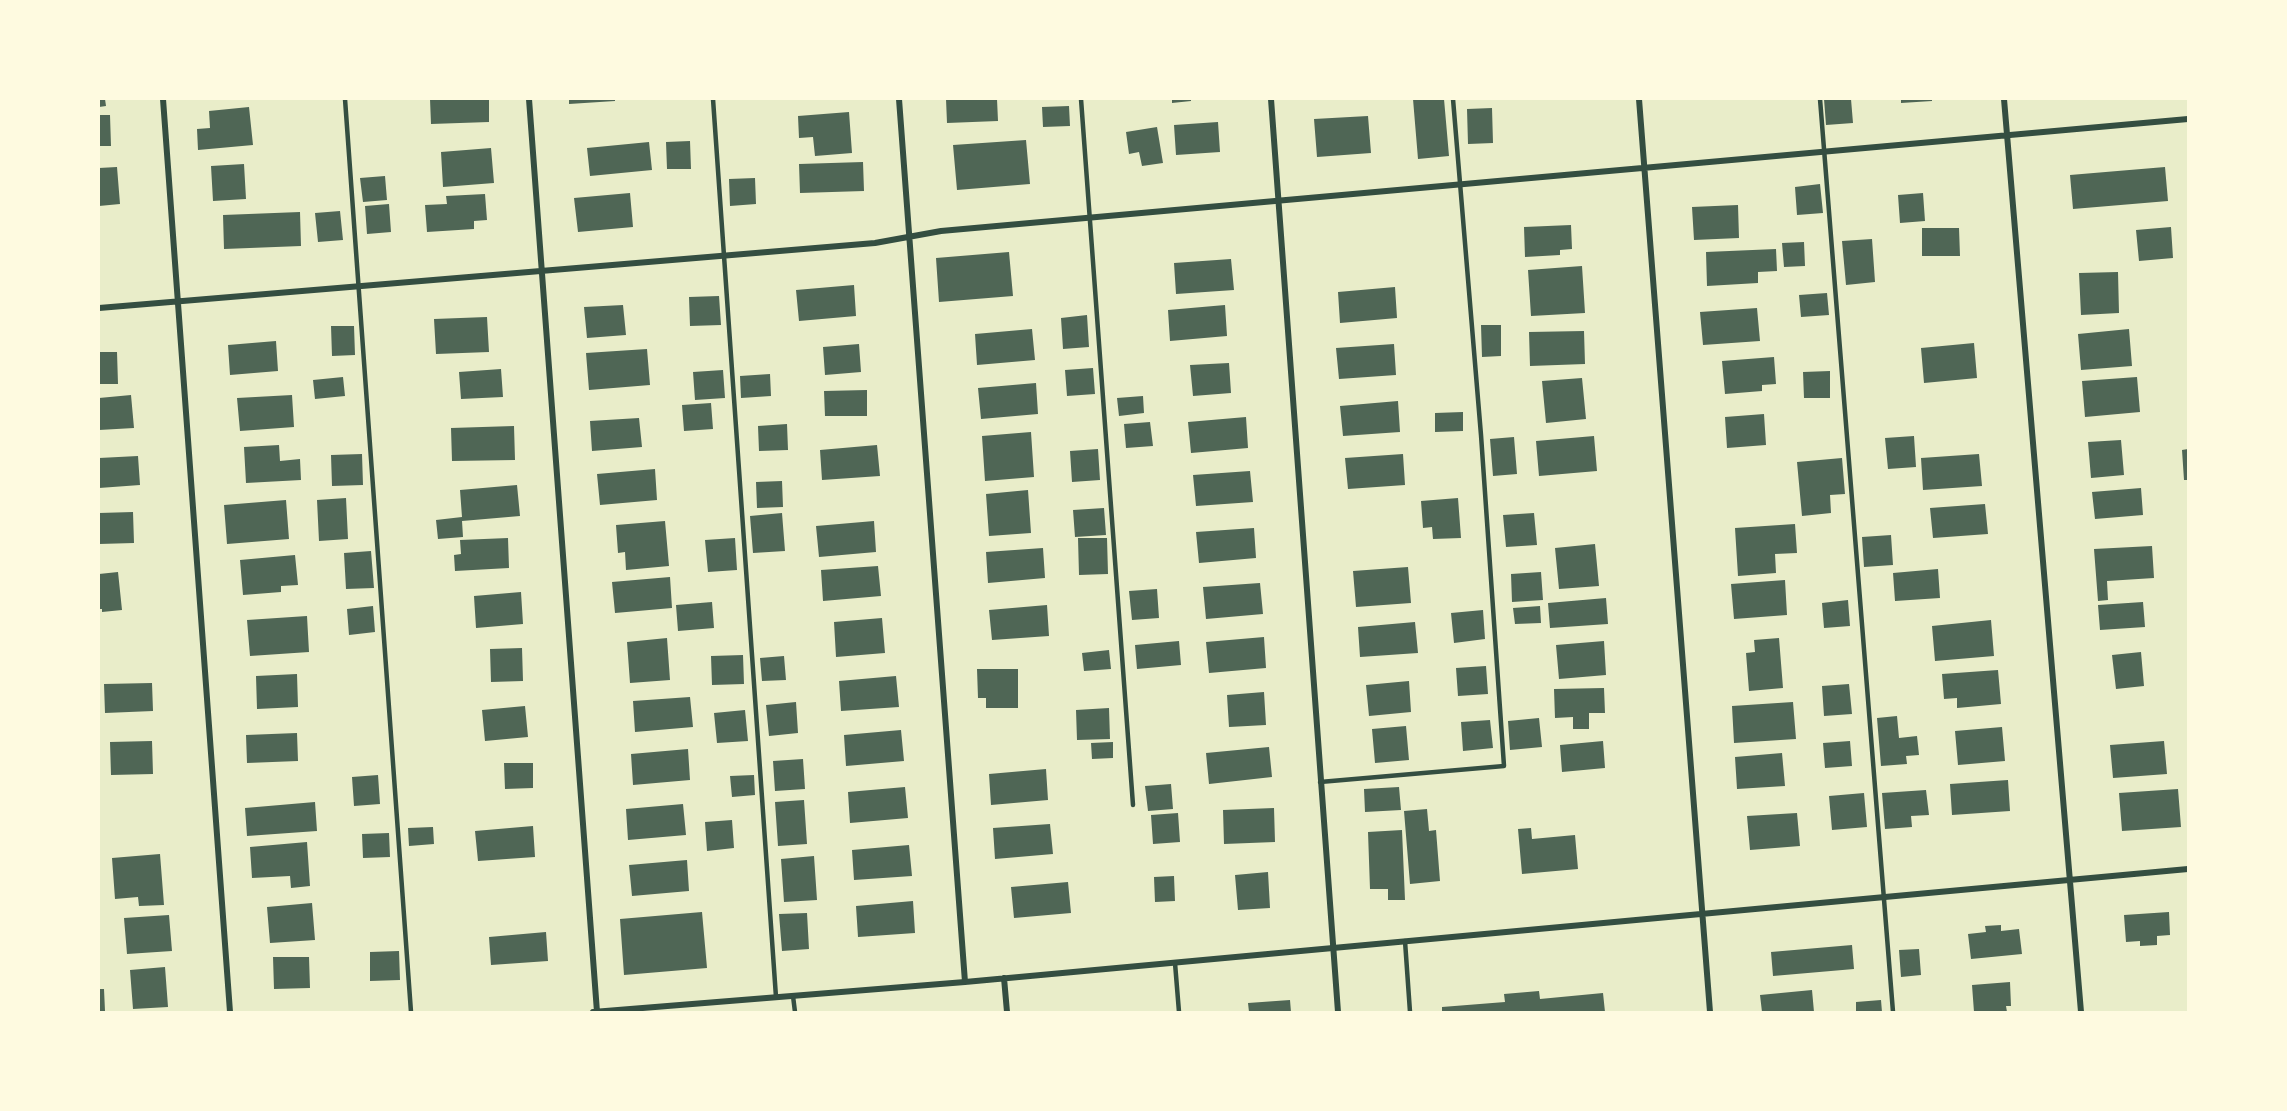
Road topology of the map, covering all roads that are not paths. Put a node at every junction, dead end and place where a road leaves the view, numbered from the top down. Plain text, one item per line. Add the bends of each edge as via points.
1 (163, 99) edge
2 (345, 99) edge
3 (529, 99) edge
4 (712, 99) edge
5 (899, 99) edge
6 (1081, 99) edge
7 (1271, 99) edge
8 (1453, 99) edge
9 (1639, 99) edge
10 (1820, 99) edge
11 (2004, 99) edge
12 (2188, 118) edge
13 (2007, 135) junction
14 (1824, 151) junction
15 (1644, 168) junction
16 (1460, 184) junction
17 (1279, 201) junction
18 (1089, 218) junction
19 (909, 237) junction
20 (725, 256) junction
21 (540, 271) junction
22 (358, 286) junction
23 (178, 301) junction
24 (99, 308) edge
25 (1320, 782) junction
26 (1133, 805) dead end
27 (2188, 869) edge
28 (2071, 880) junction
29 (1885, 897) junction
30 (1703, 914) junction
31 (1405, 941) junction
32 (1332, 948) junction
33 (1175, 963) junction
34 (1004, 978) junction
35 (965, 982) junction
36 (794, 996) junction
37 (776, 997) junction
38 (230, 1012) edge
39 (411, 1012) edge
40 (596, 1012) edge
41 (795, 1012) edge
42 (1007, 1012) edge
43 (1179, 1012) edge
44 (1338, 1012) edge
45 (1410, 1012) edge
46 (1710, 1012) edge
47 (1893, 1012) edge
48 (2081, 1012) edge

1 - 23 street
2 - 22 lane
3 - 21 street
4 - 20 lane
5 - 19 street
6 - 18 lane
7 - 17 street
8 - 16 lane
9 - 15 street
10 - 14 lane
11 - 13 street
12 - 13 street
13 - 14 street
13 - 28 street
14 - 15 street
14 - 29 lane
15 - 16 street
15 - 30 street
16 - 17 street
16 - 25 lane via 1504,766
17 - 18 street
17 - 25 street
18 - 19 street
18 - 26 lane
19 - 20 street
19 - 35 street
20 - 21 street
20 - 37 lane
21 - 22 street
21 - 40 street
22 - 23 street
22 - 39 lane
23 - 24 street
23 - 38 street
25 - 32 street
27 - 28 street
28 - 29 street
28 - 48 street
29 - 30 street
29 - 47 lane
30 - 31 street
30 - 46 street
31 - 32 street
31 - 45 lane
32 - 33 street
32 - 44 street
33 - 34 street
33 - 43 lane
34 - 35 street
34 - 42 street
35 - 36 street
36 - 37 street
36 - 41 lane
37 - 40 street

